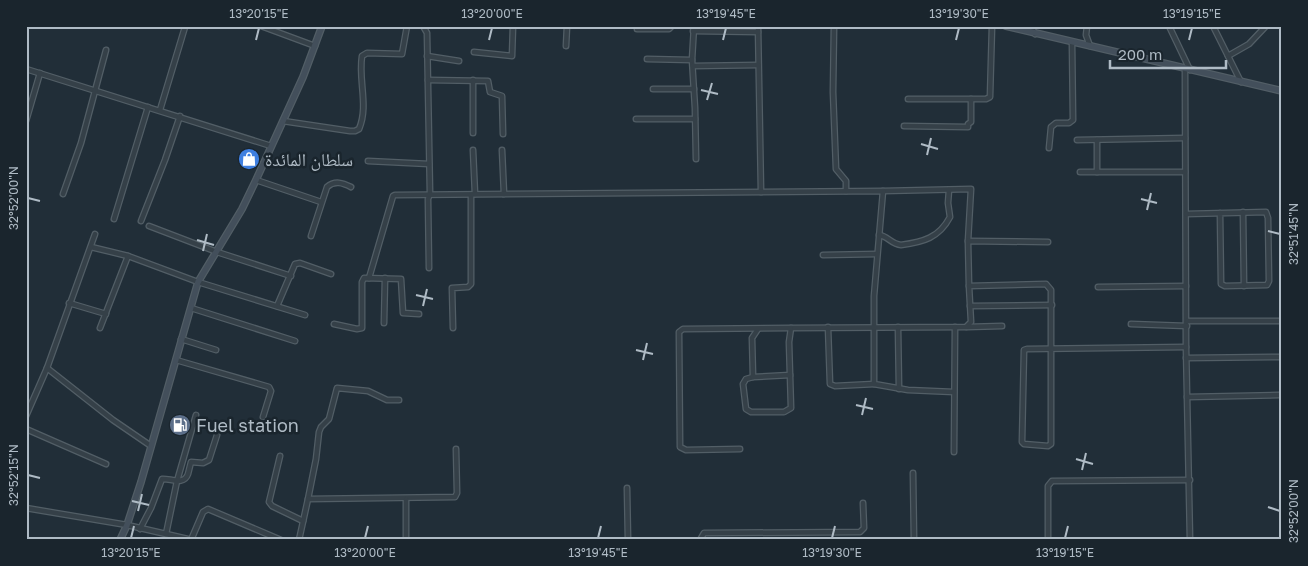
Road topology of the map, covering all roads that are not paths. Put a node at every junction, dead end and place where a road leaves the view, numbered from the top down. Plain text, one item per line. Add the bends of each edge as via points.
1 (261, 26) edge
2 (322, 26) edge
3 (407, 26) edge
4 (433, 26) edge
5 (513, 26) edge
6 (567, 26) edge
7 (672, 26) edge
8 (834, 26) edge
9 (992, 26) edge
10 (1006, 26) edge
11 (1031, 26) edge
12 (1087, 26) edge
13 (1169, 26) edge
14 (1212, 26) edge
15 (1266, 26) edge
16 (185, 27) edge
17 (424, 27) edge
18 (637, 29) dead end
19 (693, 29) edge
20 (758, 29) edge
21 (1035, 34) junction
22 (1072, 42) junction
23 (315, 46) junction
24 (566, 46) dead end
25 (1090, 46) junction
26 (106, 50) dead end
27 (474, 52) dead end
28 (427, 56) junction
29 (1228, 56) junction
30 (647, 59) dead end
31 (692, 60) junction
32 (459, 61) dead end
33 (758, 65) junction
34 (693, 66) junction
35 (26, 69) edge
36 (1187, 70) junction
37 (40, 73) junction
38 (428, 80) junction
39 (473, 80) junction
40 (1241, 82) junction
41 (694, 88) junction
42 (653, 89) dead end
43 (96, 90) junction
44 (1282, 92) edge
45 (908, 99) dead end
46 (971, 99) junction
47 (148, 106) junction
48 (160, 110) junction
49 (180, 116) junction
50 (636, 119) dead end
51 (695, 119) junction
52 (26, 121) edge
53 (283, 121) junction
54 (904, 126) dead end
55 (473, 133) dead end
56 (503, 134) dead end
57 (1185, 138) junction
58 (1077, 140) dead end
59 (1097, 140) junction
60 (271, 146) junction
61 (1049, 148) dead end
62 (473, 150) dead end
63 (502, 150) dead end
64 (696, 159) dead end
65 (368, 161) dead end
66 (429, 164) junction
67 (1080, 172) dead end
68 (1097, 172) junction
69 (1185, 172) junction
70 (256, 180) junction
71 (351, 187) dead end
72 (949, 190) junction
73 (846, 191) junction
74 (883, 191) junction
75 (761, 192) junction
76 (63, 194) dead end
77 (430, 194) junction
78 (473, 194) junction
79 (504, 194) junction
80 (320, 202) junction
81 (1243, 212) junction
82 (1186, 214) junction
83 (1220, 214) junction
84 (114, 219) dead end
85 (141, 221) dead end
86 (149, 226) dead end
87 (95, 234) dead end
88 (879, 235) junction
89 (311, 236) dead end
90 (968, 241) junction
91 (1048, 242) dead end
92 (91, 247) junction
93 (217, 252) junction
94 (877, 254) junction
95 (823, 255) dead end
96 (128, 256) junction
97 (429, 268) dead end
98 (331, 274) dead end
99 (290, 276) junction
100 (369, 278) junction
101 (386, 278) junction
102 (198, 282) junction
103 (969, 286) junction
104 (1186, 286) junction
105 (1244, 286) junction
106 (1098, 287) dead end
107 (69, 303) junction
108 (1052, 305) junction
109 (277, 306) junction
110 (970, 306) junction
111 (191, 308) junction
112 (106, 314) junction
113 (419, 314) dead end
114 (305, 315) dead end
115 (1280, 321) dead end
116 (384, 323) dead end
117 (334, 324) dead end
118 (1131, 324) dead end
119 (1186, 324) junction
120 (966, 326) junction
121 (1002, 326) dead end
122 (828, 327) junction
123 (874, 327) junction
124 (898, 327) junction
125 (956, 327) junction
126 (100, 328) dead end
127 (453, 328) dead end
128 (791, 328) junction
129 (758, 329) junction
130 (181, 339) junction
131 (295, 341) dead end
132 (1186, 347) junction
133 (216, 350) dead end
134 (1050, 350) junction
135 (1280, 357) dead end
136 (1186, 358) junction
137 (176, 360) junction
138 (47, 368) junction
139 (790, 376) junction
140 (753, 377) junction
141 (874, 384) junction
142 (899, 389) junction
143 (954, 392) junction
144 (1279, 395) dead end
145 (1187, 397) junction
146 (399, 400) dead end
147 (196, 415) dead end
148 (26, 416) edge
149 (263, 417) dead end
150 (26, 429) edge
151 (218, 435) dead end
152 (151, 446) junction
153 (456, 449) dead end
154 (740, 449) dead end
155 (954, 452) dead end
156 (280, 456) dead end
157 (106, 464) dead end
158 (913, 473) dead end
159 (1190, 480) junction
160 (177, 481) junction
161 (627, 488) dead end
162 (406, 498) junction
163 (308, 499) junction
164 (863, 503) dead end
165 (26, 508) edge
166 (303, 521) junction
167 (126, 525) junction
168 (140, 528) junction
169 (166, 534) junction
170 (172, 538) edge
171 (120, 540) edge
172 (191, 540) edge
173 (281, 540) edge
174 (299, 540) edge
175 (406, 540) edge
176 (628, 540) edge
177 (700, 540) edge
178 (914, 540) edge
179 (1048, 540) edge
180 (1190, 540) edge

1 - 23 street
2 - 23 main road
3 - 53 street via 402,54 367,53 362,56 363,104 359,129 350,131
4 - 17 street
5 - 27 street via 512,56
6 - 24 street
7 - 18 street via 668,29
8 - 73 street via 836,169 846,180
9 - 46 street via 990,95 986,99
10 - 21 main road
11 - 21 street
12 - 25 street
13 - 36 street
14 - 29 street
15 - 29 street via 1249,44
16 - 48 street
17 - 28 street
19 - 20 street
19 - 31 street
20 - 33 street
21 - 22 main road
22 - 25 main road
22 - 61 street via 1073,120 1051,127
23 - 53 main road
25 - 36 main road
26 - 43 street
28 - 32 street
28 - 38 street
29 - 40 street
30 - 31 street
31 - 34 street
33 - 34 street
33 - 75 street
34 - 41 street
35 - 37 street
36 - 40 main road
36 - 57 street
37 - 43 street
37 - 52 street
38 - 39 street
38 - 66 street
39 - 55 street
39 - 56 street via 487,80 490,92 502,96
40 - 44 main road
41 - 42 street
41 - 51 street
43 - 47 street
43 - 76 street
45 - 46 street
46 - 54 street via 968,127
47 - 48 street
47 - 84 street
48 - 49 street
49 - 60 street
49 - 85 street
50 - 51 street
51 - 64 street
53 - 60 main road
57 - 59 street
57 - 69 street
58 - 59 street
59 - 68 street
60 - 70 main road
62 - 78 street
63 - 79 street
65 - 66 street
66 - 77 street
67 - 68 street
68 - 69 street
69 - 82 street
70 - 80 street
70 - 93 main road
71 - 80 street via 338,183 329,185
72 - 74 street
72 - 88 street via 950,217 941,232 901,244
72 - 90 street via 971,189
73 - 74 street
73 - 75 street
74 - 88 street
75 - 79 street
77 - 78 street
77 - 97 street
77 - 100 street via 393,196
78 - 79 street
78 - 127 street via 471,284 452,288
80 - 89 street
81 - 83 street
81 - 105 street
81 - 105 street via 1264,211 1268,218 1268,283
82 - 83 street
82 - 104 street
83 - 105 street via 1221,284
86 - 93 street
87 - 92 street
88 - 94 street
90 - 91 street
90 - 103 street
92 - 96 street
92 - 107 street
93 - 99 street
93 - 102 main road
94 - 95 street
94 - 123 street
96 - 102 street
96 - 112 street
98 - 99 street via 297,262
99 - 109 street
100 - 101 street
100 - 117 street via 362,280 362,328 357,330
101 - 113 street via 401,279 403,313
101 - 116 street
102 - 109 street
102 - 111 main road
103 - 108 street via 1046,284 1051,290
103 - 110 street
104 - 106 street
104 - 119 street
107 - 112 street
107 - 138 street
108 - 110 street
108 - 134 street
109 - 114 street
110 - 120 street via 971,322
111 - 130 main road
111 - 131 street
112 - 126 street
115 - 119 street
118 - 119 street
119 - 132 street
120 - 121 street
120 - 125 street
122 - 123 street
122 - 128 street
122 - 141 street via 830,384
123 - 124 street
123 - 141 street
124 - 125 street
124 - 142 street
125 - 143 street
128 - 129 street
128 - 139 street
129 - 140 street via 752,338
129 - 154 street via 683,329 678,334 680,447 686,450
130 - 133 street
130 - 137 main road
132 - 134 street
132 - 136 street
134 - 134 street via 1026,349 1023,352 1024,444 1051,444
135 - 136 street
136 - 145 street
137 - 149 street via 269,387 271,391
137 - 152 main road
138 - 148 street
138 - 152 street
139 - 140 street
139 - 140 street via 791,408 784,412 748,412 743,384
141 - 142 street
142 - 143 street
143 - 155 street
144 - 145 street
145 - 159 street
146 - 163 street via 387,400 368,391 337,388 329,419 319,432
147 - 160 street
150 - 157 street
151 - 160 street via 209,460 191,462 187,476
152 - 167 main road
153 - 162 street via 455,497
156 - 166 street via 269,502
158 - 178 street
159 - 179 street via 1052,481 1048,486
159 - 180 street
160 - 168 street via 162,479
160 - 169 street
161 - 176 street
162 - 163 street
162 - 175 street
163 - 166 street
164 - 177 street via 864,528 860,532 704,533
165 - 167 street
166 - 174 street
167 - 168 street
167 - 171 main road
168 - 169 street
169 - 170 street
170 - 172 street
172 - 173 street via 203,512 208,509

